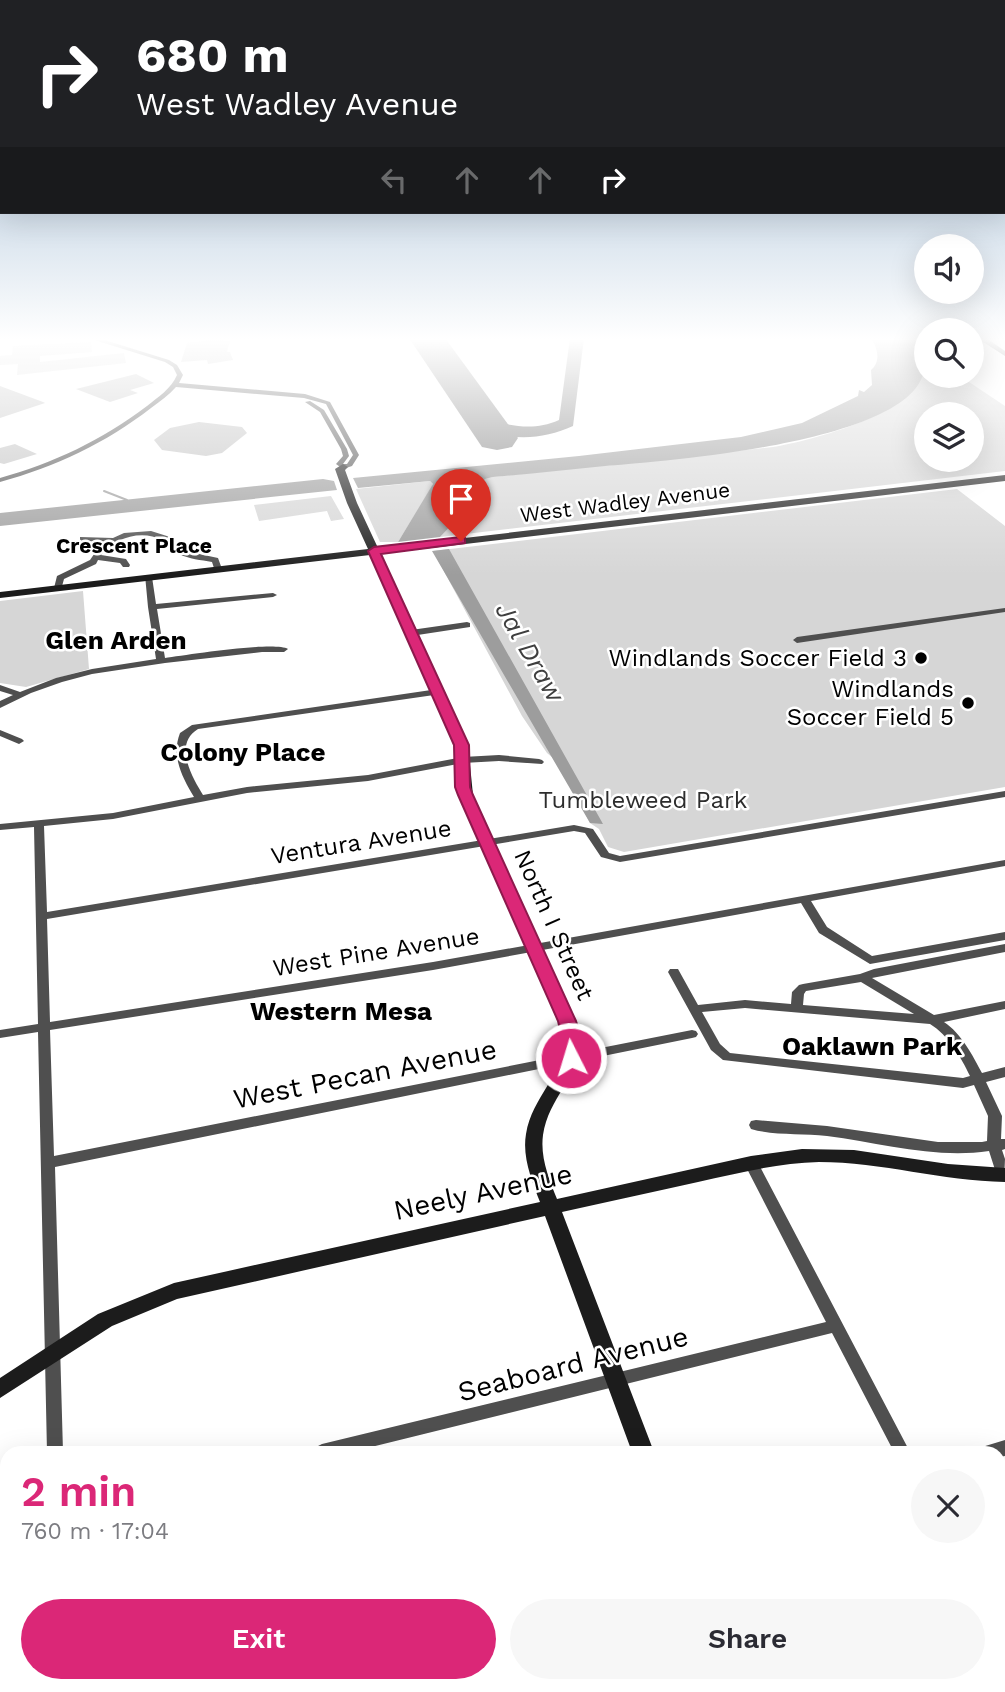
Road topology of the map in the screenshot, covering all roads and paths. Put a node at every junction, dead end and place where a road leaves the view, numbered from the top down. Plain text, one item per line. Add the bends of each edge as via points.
1 (133, 417) edge
2 (325, 417) edge
3 (336, 417) edge
4 (331, 426) junction
5 (342, 426) junction
6 (342, 467) junction
7 (1005, 478) edge
8 (0, 480) edge
9 (83, 539) dead end
10 (111, 540) junction
11 (374, 551) junction
12 (96, 557) junction
13 (126, 565) dead end
14 (218, 569) junction
15 (148, 578) junction
16 (58, 588) junction
17 (0, 595) edge
18 (273, 595) dead end
19 (152, 607) junction
20 (1005, 610) edge
21 (467, 625) dead end
22 (411, 633) junction
23 (797, 640) dead end
24 (284, 649) dead end
25 (161, 662) junction
26 (0, 688) edge
27 (438, 692) junction
28 (18, 694) junction
29 (0, 705) edge
30 (0, 733) edge
31 (19, 741) dead end
32 (463, 760) junction
33 (539, 762) dead end
34 (1005, 794) edge
35 (200, 798) junction
36 (39, 822) junction
37 (0, 827) edge
38 (487, 842) junction
39 (1005, 863) edge
40 (804, 899) junction
41 (41, 916) junction
42 (1005, 936) edge
43 (533, 947) junction
44 (1005, 948) edge
45 (674, 972) dead end
46 (863, 978) junction
47 (1005, 1005) edge
48 (695, 1009) junction
49 (797, 1009) junction
50 (932, 1020) junction
51 (45, 1027) junction
52 (0, 1034) edge
53 (692, 1034) dead end
54 (571, 1058) junction
55 (1005, 1072) edge
56 (978, 1078) junction
57 (756, 1125) dead end
58 (1000, 1145) edge
59 (48, 1163) junction
60 (751, 1163) junction
61 (1005, 1176) edge
62 (551, 1206) junction
63 (836, 1326) junction
64 (52, 1355) junction
65 (616, 1381) junction
66 (0, 1389) edge
67 (55, 1446) edge
68 (347, 1446) edge
69 (641, 1446) edge
70 (899, 1446) edge

1 - 8 street via 98,443
2 - 4 street
3 - 5 street
4 - 5 street
4 - 6 street via 346,456 339,464
5 - 6 street via 356,455 350,465
6 - 11 street, North I Street
7 - 11 street, West Wadley Avenue
9 - 10 street
10 - 12 street
10 - 14 street via 151,533 167,538 186,555 215,560
11 - 14 street, West Wadley Avenue
11 - 22 street, North I Street
12 - 13 street
12 - 16 street via 78,572 60,578
14 - 15 street, West Wadley Avenue
15 - 16 street, West Wadley Avenue
15 - 19 street
16 - 17 street, West Wadley Avenue
18 - 19 street
19 - 25 street
20 - 23 street
21 - 22 street
22 - 27 street, North I Street
24 - 25 street
25 - 28 street via 79,674
26 - 28 street
27 - 32 street, North I Street via 462,745
27 - 35 street via 195,727 185,733 181,747 186,775
28 - 29 street
30 - 31 street
32 - 33 street
32 - 35 street via 369,778
32 - 38 street, North I Street via 463,787
34 - 38 street, Ventura Avenue via 628,858 605,855 593,834 580,828
35 - 36 street via 113,816
36 - 37 street
36 - 41 street
38 - 41 street, Ventura Avenue
38 - 43 street, North I Street
39 - 40 street, West Pine Avenue
40 - 42 street via 823,930 870,960
40 - 43 street, West Pine Avenue
41 - 51 street
43 - 51 street, West Pine Avenue
43 - 54 street, North I Street via 570,1029
44 - 46 street
45 - 48 street
46 - 49 street via 803,988 798,992
46 - 50 street
47 - 50 street
48 - 49 street via 745,1004
48 - 56 street via 715,1047 727,1056 963,1083
49 - 50 street
50 - 56 street via 944,1027
51 - 52 street, West Pine Avenue
51 - 59 street
53 - 54 street, West Pecan Avenue
54 - 59 street, West Pecan Avenue
54 - 62 street via 535,1132 537,1169
55 - 56 street
56 - 58 street via 995,1116
57 - 58 street via 944,1150
58 - 61 street
59 - 64 street
60 - 61 street, Neely Avenue via 820,1155 933,1172
60 - 62 street, Neely Avenue
60 - 63 street
62 - 64 street, Neely Avenue via 174,1291 113,1316
62 - 65 street
63 - 65 street, Seaboard Avenue
63 - 70 street
64 - 66 street, Neely Avenue
64 - 67 street
65 - 68 street, Seaboard Avenue
65 - 69 street

